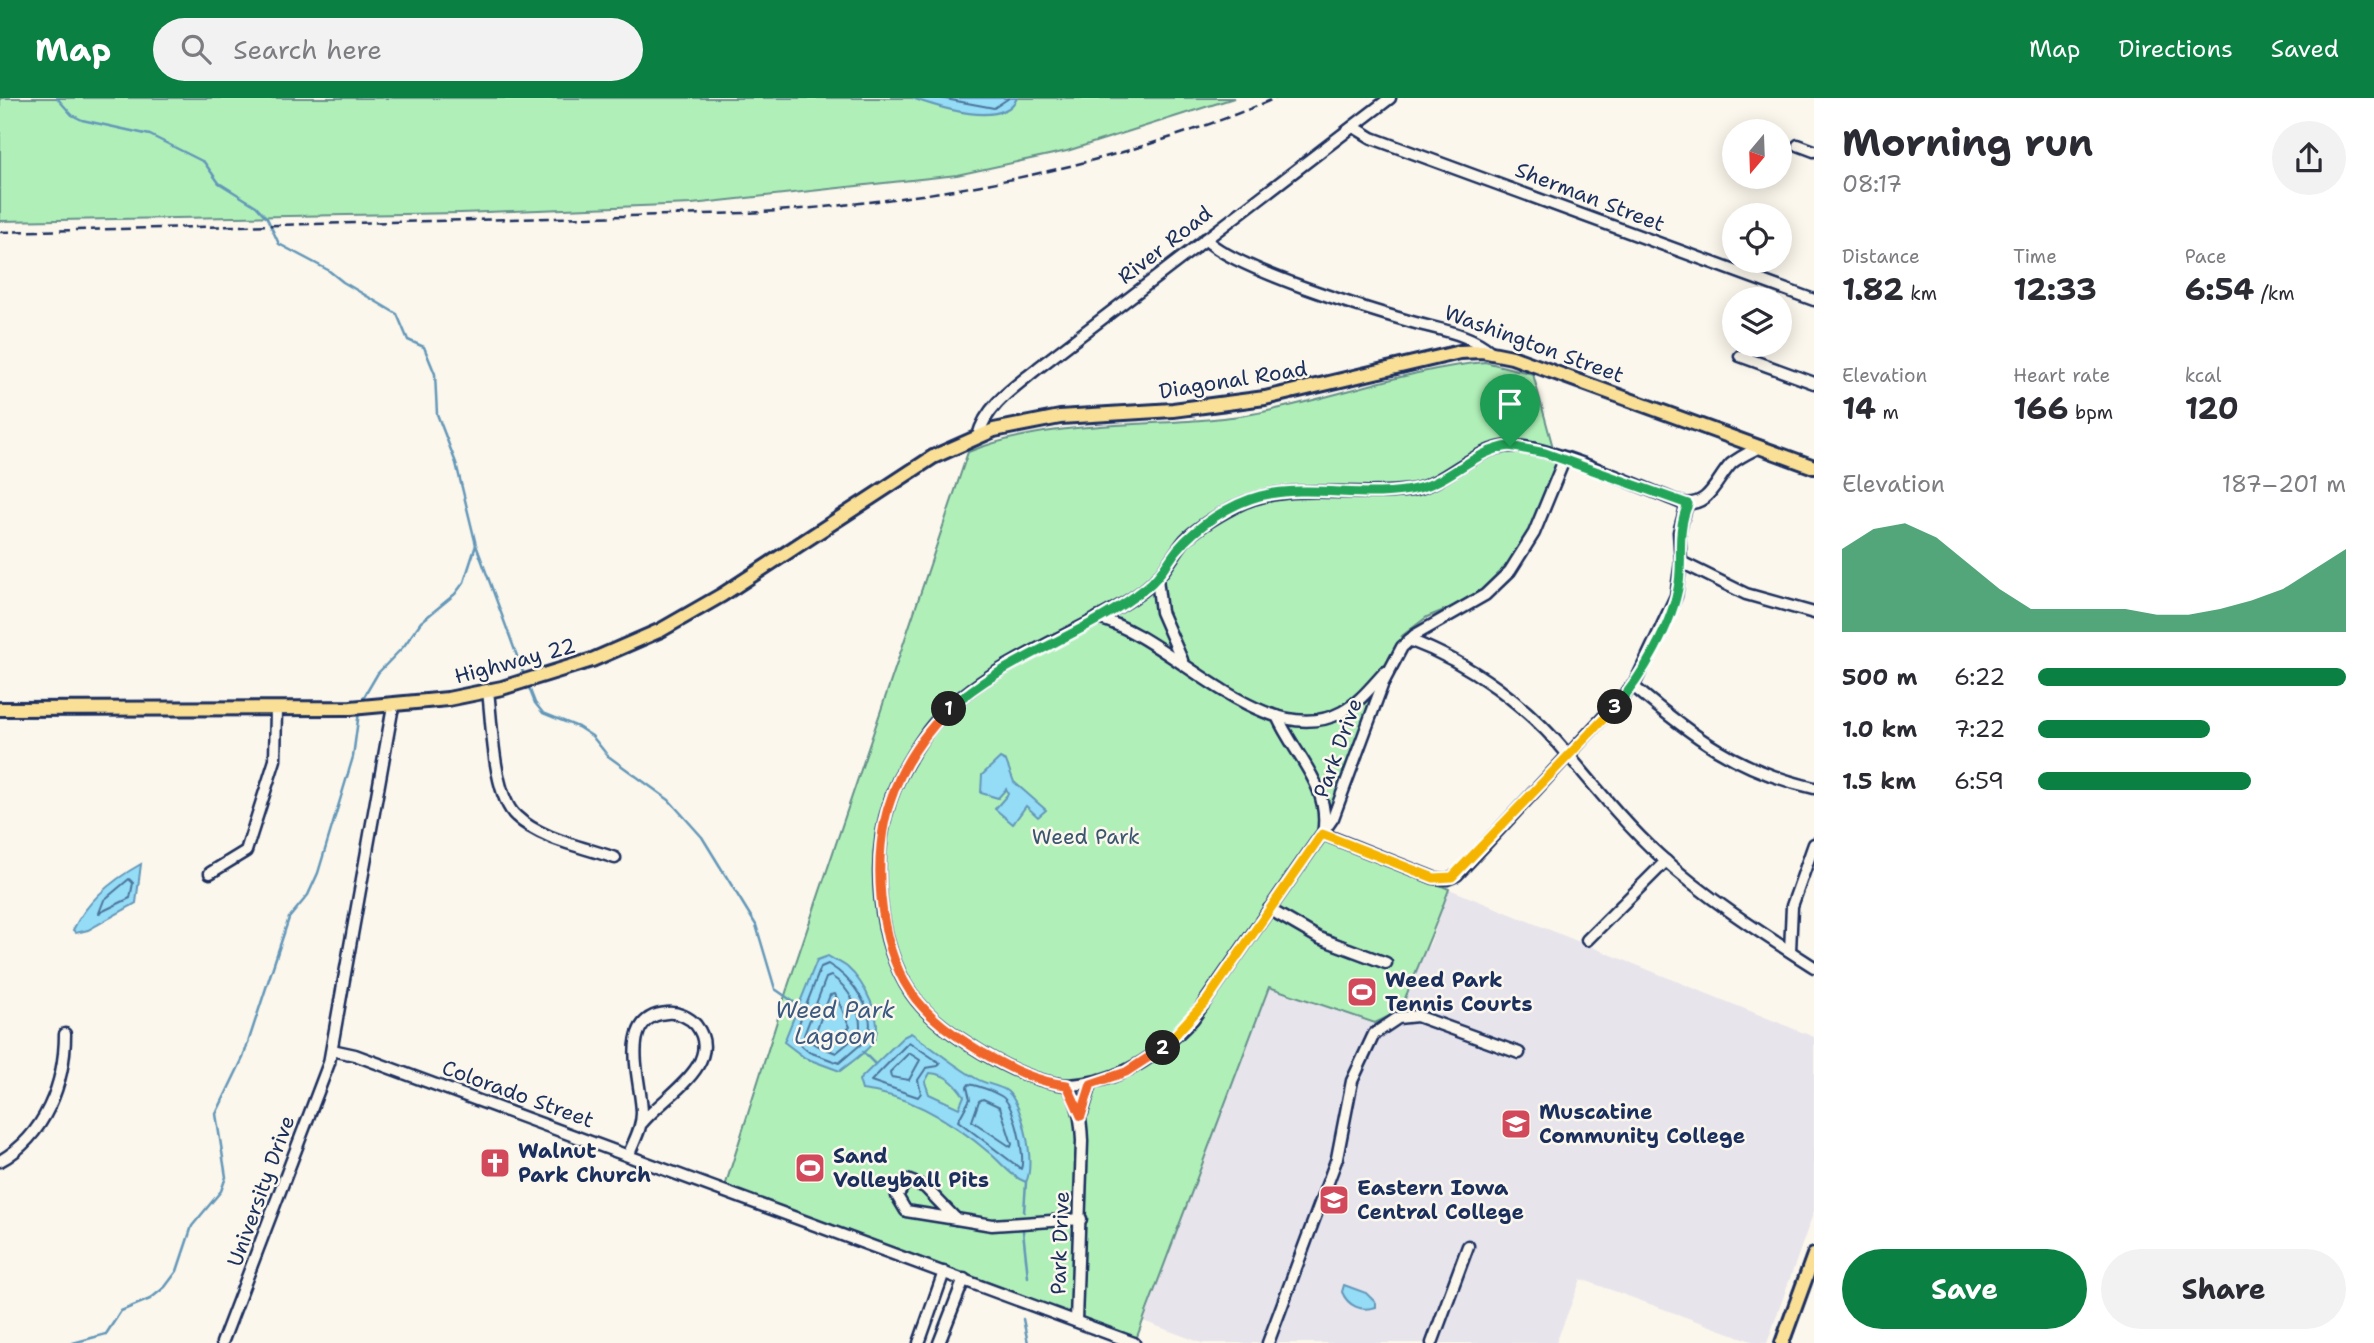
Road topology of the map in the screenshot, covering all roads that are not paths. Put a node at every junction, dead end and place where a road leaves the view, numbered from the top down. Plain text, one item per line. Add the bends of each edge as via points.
1 (1390, 98) edge
2 (1354, 127) junction
3 (1798, 145) dead end
4 (1814, 151) edge
5 (1205, 239) junction
6 (1814, 300) edge
7 (1491, 352) junction
8 (1743, 357) edge
9 (1814, 383) edge
10 (978, 436) junction
11 (1760, 447) junction
12 (1564, 460) junction
13 (1814, 467) edge
14 (1688, 504) junction
15 (1681, 562) junction
16 (1157, 578) junction
17 (1814, 613) edge
18 (1097, 618) junction
19 (1409, 640) junction
20 (1186, 665) junction
21 (1390, 666) junction
22 (1633, 686) junction
23 (488, 691) junction
24 (393, 706) junction
25 (0, 709) edge
26 (276, 709) junction
27 (1277, 716) junction
28 (1569, 755) junction
29 (1814, 788) edge
30 (1321, 797) junction
31 (1342, 798) junction
32 (1322, 834) junction
33 (1814, 844) edge
34 (615, 858) dead end
35 (1666, 861) junction
36 (211, 873) dead end
37 (1269, 909) junction
38 (1587, 940) dead end
39 (1790, 951) junction
40 (1386, 963) dead end
41 (1814, 967) edge
42 (65, 1034) dead end
43 (332, 1050) junction
44 (1519, 1053) dead end
45 (1091, 1084) junction
46 (1067, 1085) junction
47 (1081, 1116) junction
48 (642, 1123) junction
49 (629, 1154) junction
50 (0, 1161) edge
51 (956, 1219) junction
52 (1081, 1219) junction
53 (1468, 1246) dead end
54 (1814, 1255) edge
55 (944, 1272) junction
56 (964, 1279) junction
57 (1076, 1321) junction
58 (222, 1343) edge
59 (919, 1343) edge
60 (939, 1343) edge
61 (1135, 1343) edge
62 (1268, 1343) edge
63 (1432, 1343) edge
64 (1782, 1343) edge

1 - 2 street, River Road
2 - 5 street, River Road
2 - 6 street, Sherman Street via 1372,138
3 - 4 street
5 - 7 street, Washington Street via 1216,250 1260,269 1395,317 1475,339
5 - 10 street, River Road via 1006,394 984,418
7 - 10 main road, Diagonal Road via 1443,355 1265,398 1046,419
7 - 11 main road, Washington Street
8 - 9 street
10 - 23 main road, Highway 22 via 933,457 661,630 592,660
11 - 13 main road, Washington Street
11 - 14 street via 1733,463 1705,499
12 - 14 street, Park Drive
12 - 16 street, Park Drive via 1530,449 1499,447 1412,490 1262,496 1195,531
12 - 19 street, Park Drive via 1534,533 1510,570 1485,595
14 - 15 street via 1679,531
15 - 17 street via 1746,594
15 - 22 street via 1676,596
16 - 18 street, Park Drive
16 - 20 street via 1161,612
18 - 20 street via 1136,632
18 - 46 street, Park Drive via 985,682 937,721 890,799 882,841 888,937 900,974 918,1002 946,1029 996,1061 1039,1080
19 - 21 street, Park Drive
19 - 28 street via 1444,654 1490,682
20 - 27 street via 1209,682
21 - 27 street via 1341,713 1305,721
21 - 31 street, Park Drive
22 - 28 street
22 - 29 street via 1667,717 1715,750 1757,770
23 - 24 main road, Highway 22
23 - 34 street via 502,791 513,814 529,826
24 - 26 main road, Highway 22
24 - 43 street
25 - 26 main road, Highway 22
26 - 36 street via 275,760 246,851
27 - 30 street via 1308,765
28 - 32 street via 1457,875 1440,879 1420,873
28 - 35 street
30 - 31 street
30 - 32 street
31 - 32 street, Park Drive
32 - 37 street, Park Drive
33 - 39 street via 1792,906
35 - 38 street
35 - 39 street
37 - 40 street via 1319,938
37 - 45 street, Park Drive via 1176,1037 1139,1065
39 - 41 street
42 - 50 street via 64,1065 52,1103 21,1145
43 - 49 street, Colorado Street
43 - 58 street, University Drive
44 - 62 street via 1417,1016 1398,1018 1374,1034 1352,1081 1337,1158
45 - 46 street, Park Drive
45 - 47 street
46 - 47 street, Park Drive
47 - 52 street, Park Drive
48 - 48 street via 693,1073 705,1050 702,1035 680,1014 650,1018 637,1035 634,1052
48 - 49 street
49 - 55 street, Colorado Street
51 - 51 street via 906,1211 898,1201 900,1187 907,1181 918,1182
51 - 52 street via 992,1225
52 - 57 street, Park Drive
53 - 63 street
54 - 64 main road
55 - 56 street, Colorado Street
55 - 59 street
56 - 57 street, Colorado Street
56 - 60 street
57 - 61 street, Colorado Street

